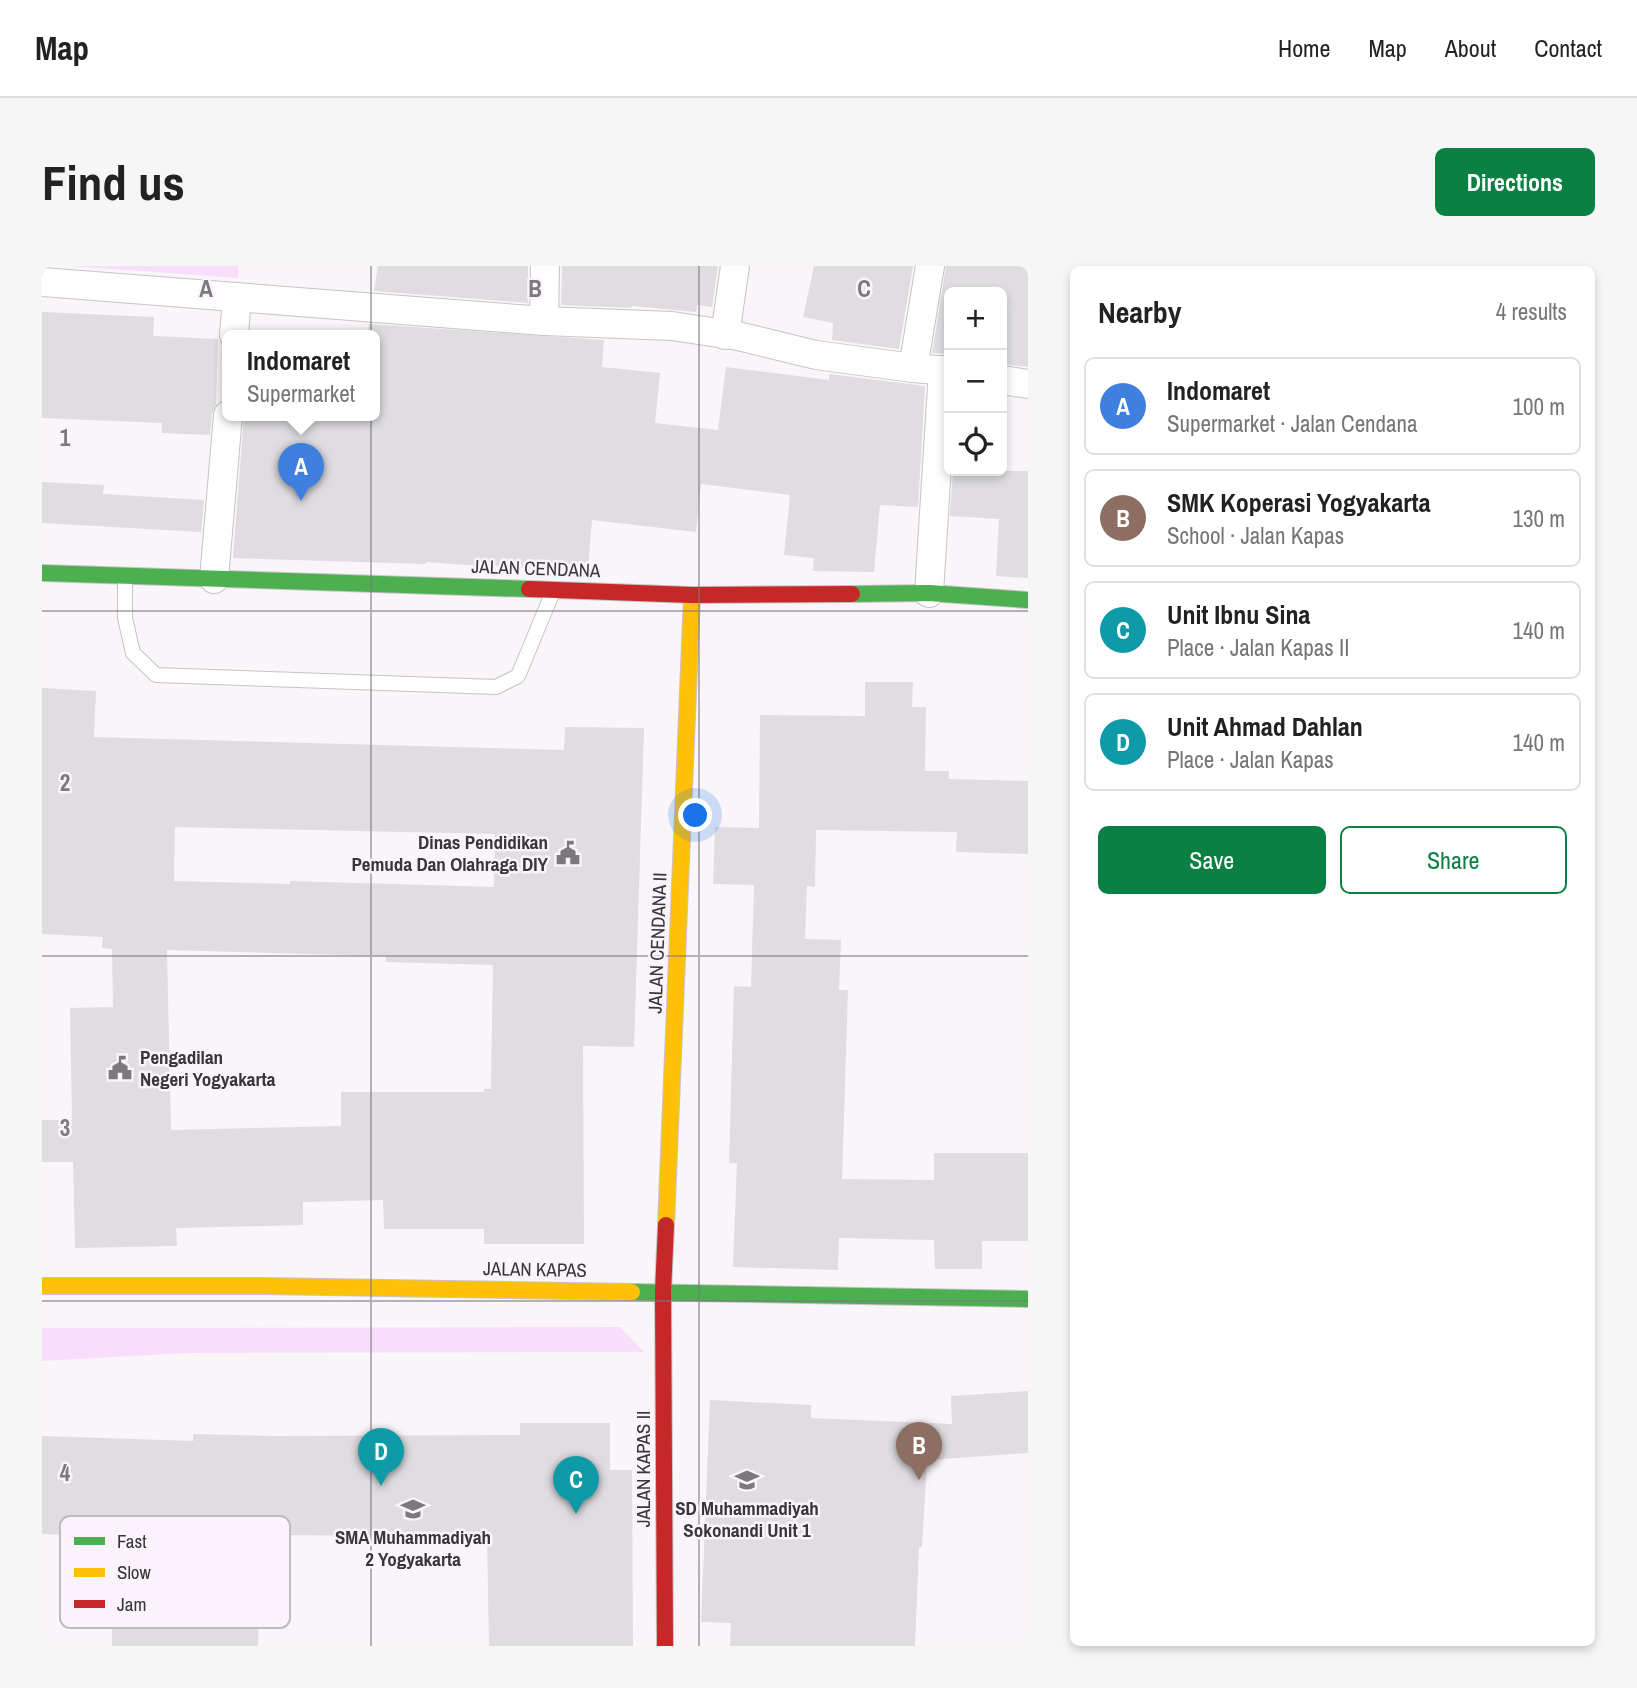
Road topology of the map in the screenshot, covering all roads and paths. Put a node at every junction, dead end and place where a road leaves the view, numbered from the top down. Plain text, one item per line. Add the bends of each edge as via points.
1 (545, 266) edge
2 (735, 266) edge
3 (930, 266) edge
4 (42, 282) edge
5 (237, 297) junction
6 (544, 321) junction
7 (234, 330) edge
8 (725, 335) junction
9 (913, 368) junction
10 (944, 370) edge
11 (1007, 381) edge
12 (1028, 384) edge
13 (944, 396) edge
14 (227, 421) edge
15 (42, 573) edge
16 (125, 576) junction
17 (214, 579) junction
18 (554, 590) junction
19 (929, 593) junction
20 (692, 595) junction
21 (1028, 600) edge
22 (42, 1286) edge
23 (663, 1293) junction
24 (1028, 1299) edge
25 (665, 1646) edge

1 - 6 street
2 - 8 street
3 - 9 street
4 - 5 street
5 - 6 street
5 - 7 street
6 - 8 street via 672,326
8 - 9 street via 816,355
9 - 10 street
11 - 12 street
13 - 19 street
14 - 17 street
15 - 16 street, JALAN CENDANA
16 - 17 street, JALAN CENDANA
16 - 18 lane via 125,618 133,653 156,675 496,687 518,676
17 - 18 street, JALAN CENDANA
18 - 20 street, JALAN CENDANA
19 - 20 street, JALAN CENDANA
19 - 21 street, JALAN CENDANA
20 - 23 street, JALAN CENDANA II
22 - 23 street, JALAN KAPAS
23 - 24 street, JALAN KAPAS
23 - 25 street, JALAN KAPAS II

